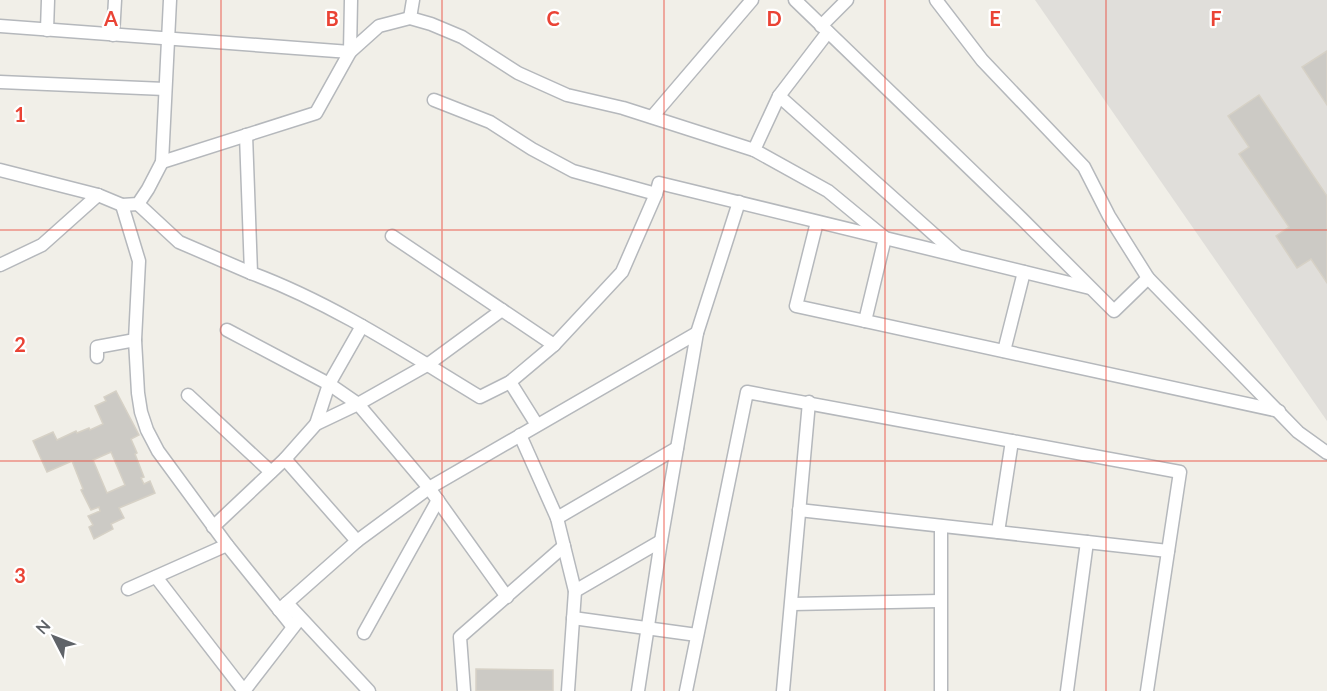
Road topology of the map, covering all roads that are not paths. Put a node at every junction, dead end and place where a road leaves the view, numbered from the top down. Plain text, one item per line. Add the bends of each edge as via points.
1 (48, 0) edge
2 (115, 0) edge
3 (170, 0) edge
4 (351, 0) edge
5 (413, 0) edge
6 (752, 0) edge
7 (795, 0) edge
8 (847, 0) edge
9 (936, 0) edge
10 (410, 18) junction
11 (0, 26) edge
12 (824, 29) junction
13 (47, 30) junction
14 (113, 35) junction
15 (167, 40) junction
16 (350, 52) junction
17 (0, 82) edge
18 (165, 89) junction
19 (779, 96) junction
20 (434, 100) dead end
21 (652, 117) junction
22 (246, 135) junction
23 (754, 150) junction
24 (162, 162) junction
25 (0, 170) edge
26 (656, 194) junction
27 (98, 195) junction
28 (739, 202) junction
29 (138, 204) junction
30 (122, 206) junction
31 (817, 222) junction
32 (392, 236) dead end
33 (885, 238) junction
34 (958, 256) junction
35 (0, 265) edge
36 (1024, 272) junction
37 (251, 273) junction
38 (1148, 278) junction
39 (1090, 288) junction
40 (502, 310) junction
41 (865, 321) junction
42 (362, 326) junction
43 (227, 330) dead end
44 (697, 333) junction
45 (135, 340) junction
46 (554, 345) junction
47 (1004, 351) junction
48 (97, 357) dead end
49 (427, 365) junction
50 (510, 382) junction
51 (329, 384) junction
52 (188, 395) dead end
53 (808, 402) junction
54 (358, 404) junction
55 (1279, 411) junction
56 (316, 424) junction
57 (537, 425) junction
58 (520, 435) junction
59 (1012, 441) junction
60 (677, 448) junction
61 (1327, 453) edge
62 (285, 459) junction
63 (271, 472) junction
64 (429, 488) junction
65 (438, 500) junction
66 (799, 510) junction
67 (557, 518) junction
68 (941, 526) junction
69 (213, 527) junction
70 (998, 532) junction
71 (661, 541) junction
72 (357, 542) junction
73 (1087, 542) junction
74 (227, 545) junction
75 (564, 546) junction
76 (1168, 550) junction
77 (156, 577) junction
78 (128, 589) dead end
79 (575, 591) junction
80 (507, 597) junction
81 (940, 601) junction
82 (792, 604) junction
83 (283, 607) junction
84 (573, 618) junction
85 (297, 622) junction
86 (648, 628) junction
87 (364, 633) dead end
88 (697, 635) junction
89 (244, 691) edge
90 (369, 691) edge
91 (464, 691) edge
92 (568, 691) edge
93 (638, 691) edge
94 (686, 691) edge
95 (783, 691) edge
96 (941, 691) edge
97 (1067, 691) edge
98 (1147, 691) edge

1 - 13 street
2 - 14 street
3 - 15 street
4 - 16 street
5 - 10 street
6 - 21 street
7 - 12 street
8 - 12 street
9 - 38 street via 982,60 1084,167
10 - 16 street via 379,26
10 - 21 street via 462,37 518,73 567,95
11 - 13 street
12 - 19 street
12 - 39 street
13 - 14 street
14 - 15 street
15 - 16 street
15 - 18 street
16 - 22 street via 316,113
17 - 18 street
18 - 24 street
19 - 23 street
19 - 34 street
20 - 26 street via 490,122 573,171
21 - 23 street
22 - 24 street
22 - 37 street
23 - 33 street via 828,190
24 - 29 street
25 - 27 street
26 - 28 street via 659,183
26 - 46 street via 622,272
27 - 30 street
27 - 35 street via 42,245
28 - 31 street
28 - 44 street
29 - 30 street
29 - 37 street via 179,242
30 - 45 street via 139,261
31 - 33 street
31 - 41 street via 796,306
32 - 40 street
33 - 34 street
33 - 41 street
34 - 36 street
36 - 39 street
36 - 47 street
37 - 42 street
38 - 39 street via 1114,311
38 - 55 street
40 - 46 street
40 - 49 street
41 - 47 street
42 - 49 street
42 - 51 street
43 - 51 street
44 - 57 street
44 - 60 street
45 - 48 street via 97,347
45 - 69 street via 138,393 147,430
46 - 50 street
47 - 55 street
49 - 50 street via 480,397
49 - 54 street
50 - 57 street
51 - 54 street
51 - 56 street
52 - 63 street
53 - 59 street
53 - 66 street
53 - 88 street via 747,392
54 - 56 street
54 - 64 street
55 - 61 street via 1298,432
56 - 62 street
57 - 58 street
58 - 64 street
58 - 67 street
59 - 70 street
59 - 76 street via 1180,472
60 - 67 street
60 - 71 street
62 - 63 street
62 - 72 street
63 - 69 street
64 - 65 street
64 - 72 street
65 - 80 street
65 - 87 street
66 - 68 street
66 - 82 street
67 - 75 street
68 - 70 street
68 - 81 street
69 - 74 street
70 - 73 street
71 - 79 street
71 - 86 street
72 - 83 street
73 - 76 street
73 - 97 street
74 - 77 street
74 - 83 street
75 - 79 street
75 - 80 street
76 - 98 street
77 - 78 street
77 - 89 street
79 - 84 street
80 - 91 street via 460,638
81 - 82 street
81 - 96 street
82 - 95 street
83 - 85 street
84 - 86 street
84 - 92 street
85 - 89 street
85 - 90 street
86 - 88 street
86 - 93 street
88 - 94 street

